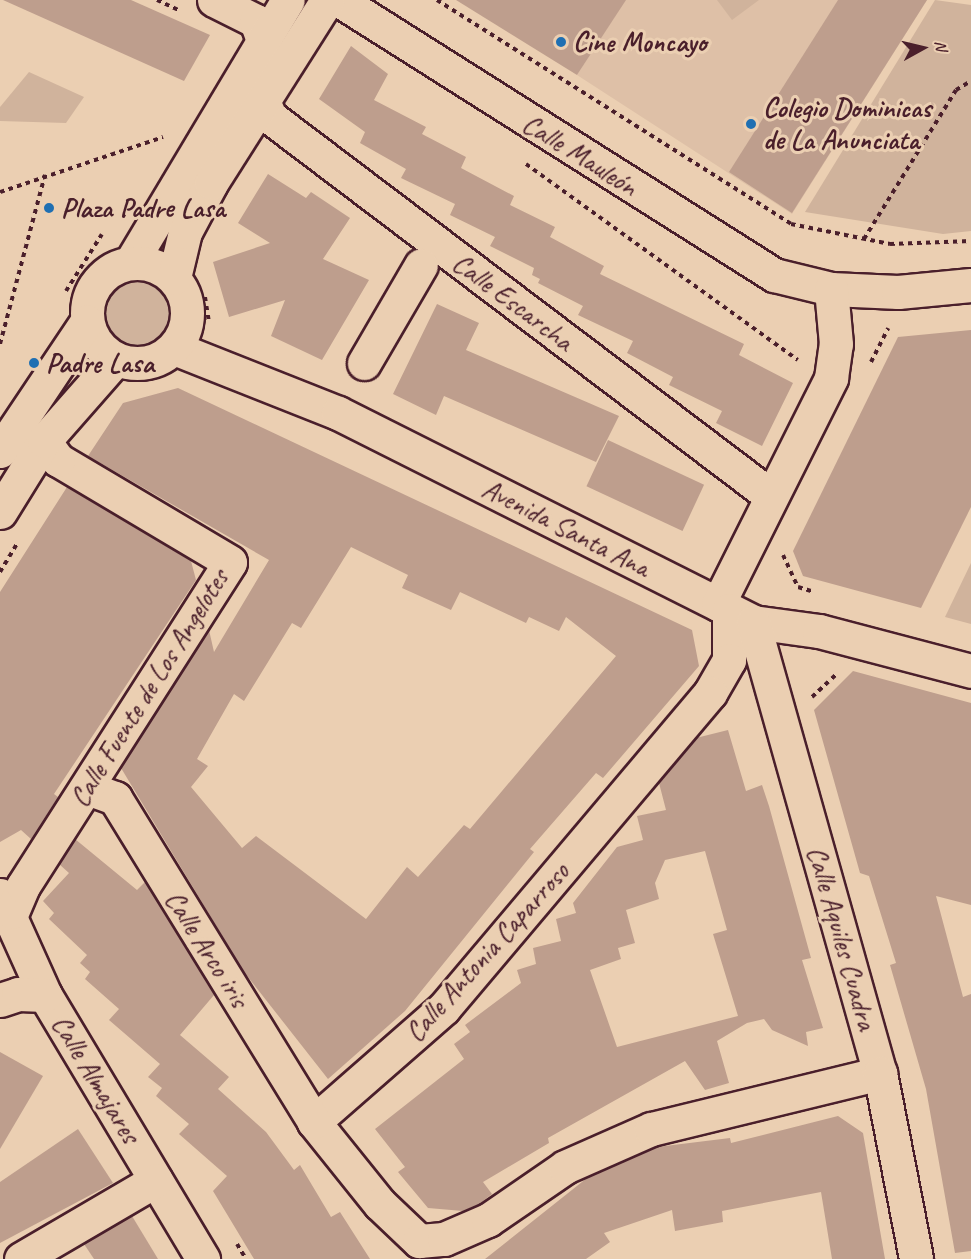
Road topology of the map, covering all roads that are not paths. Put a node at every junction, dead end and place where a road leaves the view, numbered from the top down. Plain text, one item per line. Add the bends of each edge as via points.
1 (288, 0) edge
2 (327, 0) edge
3 (339, 0) edge
4 (200, 6) edge
5 (263, 40) junction
6 (263, 101) junction
7 (131, 262) junction
8 (421, 265) dead end
9 (188, 281) junction
10 (971, 285) edge
11 (831, 289) junction
12 (87, 321) junction
13 (174, 348) junction
14 (116, 359) junction
15 (364, 363) dead end
16 (44, 441) junction
17 (0, 451) edge
18 (771, 496) junction
19 (0, 512) edge
20 (733, 612) junction
21 (971, 671) edge
22 (90, 789) junction
23 (6, 904) edge
24 (45, 994) junction
25 (0, 1000) edge
26 (880, 1073) junction
27 (314, 1122) junction
28 (156, 1180) junction
29 (21, 1259) edge
30 (203, 1259) edge
31 (916, 1259) edge

1 - 5 street
2 - 6 street
3 - 11 street, Calle Mauleón via 751,262 774,275
4 - 5 street via 256,21
5 - 7 street
6 - 9 street via 185,232
6 - 18 street, Calle Escarcha via 270,117
7 - 9 street via 162,268
7 - 12 street via 102,275 92,289
8 - 15 street
9 - 13 street via 183,335
10 - 11 street, Calle Mauleón via 898,292
11 - 18 street via 836,344 831,378
12 - 14 street via 98,343
12 - 17 street
13 - 14 street via 147,363
13 - 20 street, Avenida Santa Ana via 338,413
14 - 16 street
16 - 19 street
16 - 22 street, Calle Fuente de Los Angelotes via 58,460 230,562
18 - 20 street
20 - 21 street, Avenida Santa Ana
20 - 26 street, Calle Aquiles Cuadra
20 - 27 street, Calle Antonia Caparroso via 729,660 715,687 444,1008
22 - 23 street, Calle Fuente de Los Angelotes
22 - 27 street, Calle Arco iris via 114,798
23 - 24 street, Calle Almajares
24 - 25 street via 18,994
24 - 28 street, Calle Almajares
26 - 27 street via 651,1128 565,1167 488,1220 444,1239 420,1241 380,1204
26 - 31 street, Calle Aquiles Cuadra
28 - 29 street
28 - 30 street, Calle Almajares

